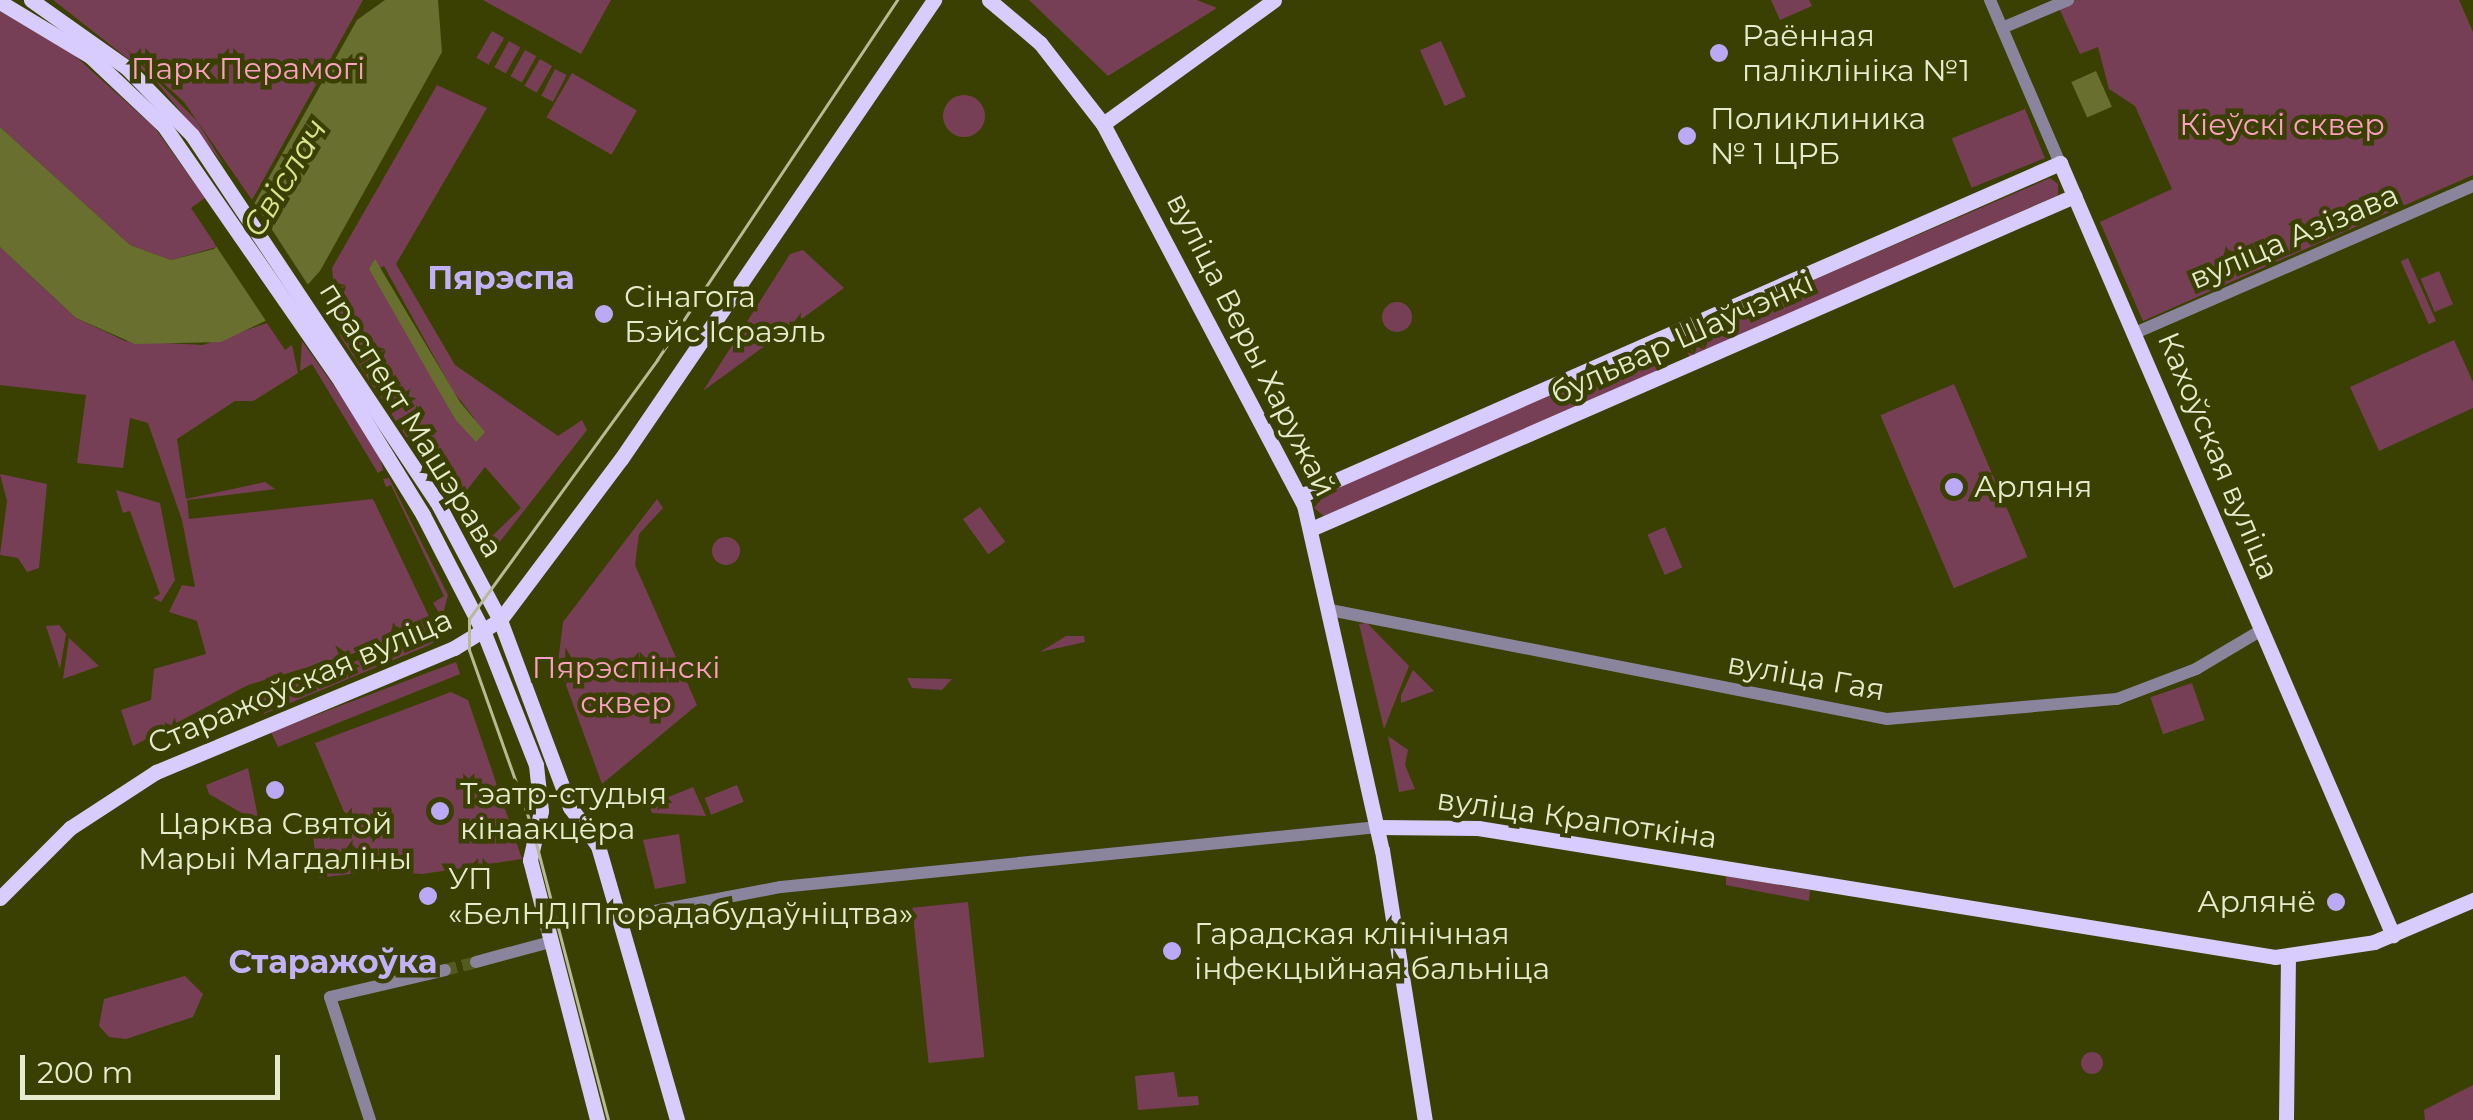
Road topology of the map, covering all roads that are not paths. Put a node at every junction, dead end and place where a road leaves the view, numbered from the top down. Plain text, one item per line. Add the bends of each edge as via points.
1 (31, 0) edge
2 (934, 0) edge
3 (990, 0) edge
4 (1274, 0) edge
5 (1990, 0) edge
6 (2068, 0) edge
7 (0, 2) edge
8 (2002, 28) junction
9 (1104, 124) junction
10 (2060, 164) junction
11 (2473, 186) edge
12 (220, 188) junction
13 (2074, 196) junction
14 (2135, 333) junction
15 (347, 378) junction
16 (1300, 496) junction
17 (1312, 530) junction
18 (1330, 610) junction
19 (500, 620) junction
20 (2263, 630) junction
21 (484, 632) junction
22 (1378, 827) junction
23 (0, 898) edge
24 (2473, 900) edge
25 (618, 918) junction
26 (2393, 935) junction
27 (550, 942) junction
28 (2288, 957) junction
29 (476, 962) tunnel mouth
30 (446, 970) tunnel mouth
31 (370, 1120) edge
32 (597, 1120) edge
33 (677, 1120) edge
34 (1425, 1120) edge
35 (2286, 1120) edge

1 - 12 main road, праспект Машэрава via 138,78 184,125
2 - 19 main road, Старажоўская вуліца
3 - 9 main road, вуліца Веры Харужай via 1040,43
4 - 9 main road
5 - 8 street, Кахоўская вуліца
6 - 8 street
7 - 12 main road, праспект Машэрава via 72,42 117,80
8 - 10 street, Кахоўская вуліца
9 - 16 main road, вуліца Веры Харужай
10 - 13 main road, Кахоўская вуліца
10 - 16 main road, бульвар Шаўчэнкі
11 - 14 street, вуліца Азізава
12 - 15 main road, праспект Машэрава
13 - 14 main road, Кахоўская вуліца
13 - 17 main road, бульвар Шаўчэнкі
14 - 20 main road, Кахоўская вуліца
15 - 19 main road, праспект Машэрава via 437,502
15 - 21 main road, праспект Машэрава
16 - 17 main road, вуліца Веры Харужай
17 - 18 main road, вуліца Веры Харужай
18 - 20 street, вуліца Гая via 1887,719 2118,699 2196,668
18 - 22 main road, вуліца Веры Харужай
19 - 21 main road, Старажоўская вуліца
19 - 25 main road, праспект Машэрава via 570,807 598,846
20 - 26 main road, Кахоўская вуліца
21 - 23 main road, Старажоўская вуліца via 156,772 70,828
21 - 27 main road, праспект Машэрава via 536,765 541,811 530,860
22 - 25 street, вуліца Крапоткіна via 781,887
22 - 28 main road, вуліца Крапоткіна via 1478,828
22 - 34 main road, вуліца Веры Харужай
24 - 26 main road
25 - 33 main road, праспект Машэрава
26 - 28 main road
27 - 29 street
27 - 32 main road, праспект Машэрава
28 - 35 main road
30 - 31 street via 330,997

